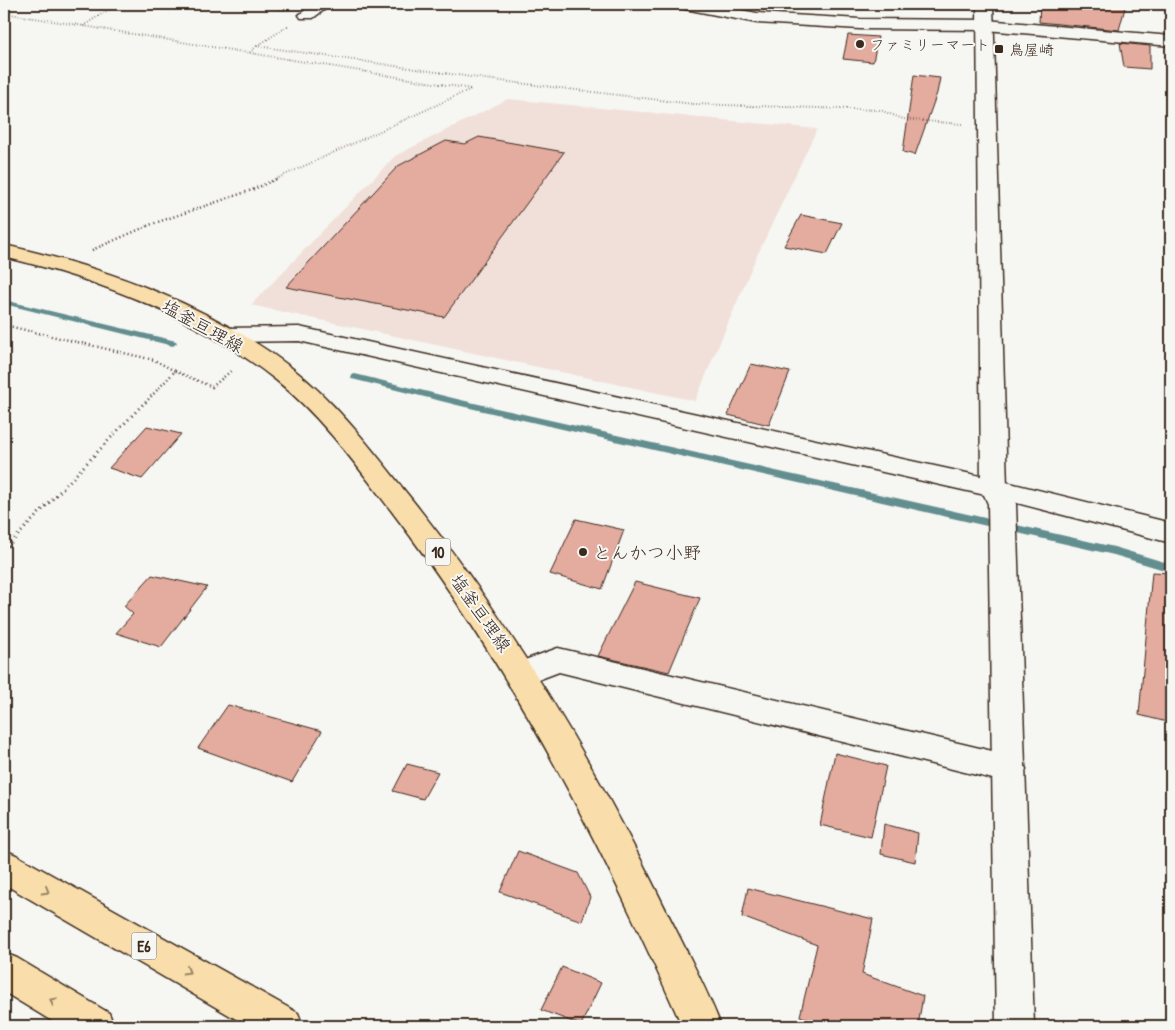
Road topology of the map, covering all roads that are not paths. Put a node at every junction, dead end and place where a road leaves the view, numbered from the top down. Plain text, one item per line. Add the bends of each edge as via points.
1 (324, 4) edge
2 (685, 4) edge
3 (985, 4) edge
4 (306, 14) road end
5 (986, 25) junction
6 (1171, 41) edge
7 (4, 251) edge
8 (225, 335) junction
9 (998, 496) junction
10 (1171, 533) edge
11 (522, 674) junction
12 (1009, 769) junction
13 (4, 866) edge
14 (4, 971) edge
15 (95, 1026) edge
16 (284, 1026) edge
17 (702, 1026) edge
18 (1015, 1026) edge

1 - 4 street
2 - 5 street via 757,18 860,24
3 - 5 street
5 - 6 street
5 - 9 street via 987,179
7 - 8 main road, 塩釜亘理線 / 10 via 100,277 162,302
8 - 9 street via 299,334
8 - 11 main road, 塩釜亘理線 / 10 via 282,373 314,400 344,433 413,517
9 - 10 street
9 - 12 street via 1003,554
11 - 12 street via 558,660
11 - 17 main road, 塩釜亘理線 / 10 via 649,912
12 - 18 street
13 -> 16 main road, E6
15 -> 14 main road

